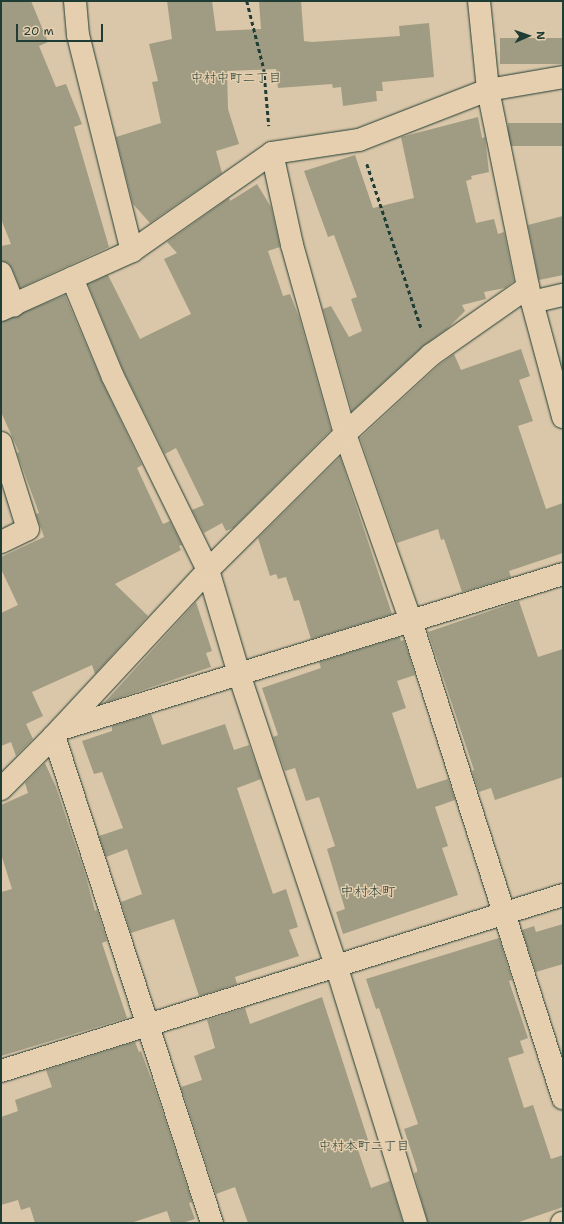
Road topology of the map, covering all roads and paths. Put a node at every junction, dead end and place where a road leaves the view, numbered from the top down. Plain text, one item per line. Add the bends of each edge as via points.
1 (75, 1) edge
2 (247, 1) edge
3 (479, 1) edge
4 (563, 77) edge
5 (488, 90) junction
6 (359, 140) junction
7 (272, 153) junction
8 (132, 251) junction
9 (1, 273) edge
10 (72, 278) junction
11 (530, 295) junction
12 (563, 295) edge
13 (8, 308) edge
14 (431, 355) junction
15 (563, 417) edge
16 (345, 434) junction
17 (1, 443) edge
18 (1, 542) edge
19 (208, 570) junction
20 (563, 574) edge
21 (411, 621) junction
22 (239, 674) junction
23 (57, 733) junction
24 (2, 786) edge
25 (563, 895) edge
26 (503, 914) junction
27 (336, 965) junction
28 (146, 1026) junction
29 (1, 1071) edge
30 (563, 1098) edge
31 (212, 1223) edge
32 (416, 1223) edge

1 - 8 street via 78,35
2 - 7 path via 264,69
3 - 5 street
4 - 5 street
5 - 6 street
5 - 11 street
6 - 7 street
6 - 14 path
7 - 8 street
7 - 16 street via 292,245
8 - 10 street
9 - 13 street
10 - 13 street
10 - 19 street via 113,377
11 - 12 street
11 - 14 street
11 - 15 street
14 - 16 street
16 - 19 street
16 - 21 street
17 - 18 street via 28,529
19 - 22 street
19 - 23 street
20 - 21 street
21 - 22 street
21 - 26 street
22 - 23 street
22 - 27 street
23 - 24 street
23 - 28 street
25 - 26 street
26 - 27 street
26 - 30 street
27 - 28 street
27 - 32 street
28 - 29 street
28 - 31 street

